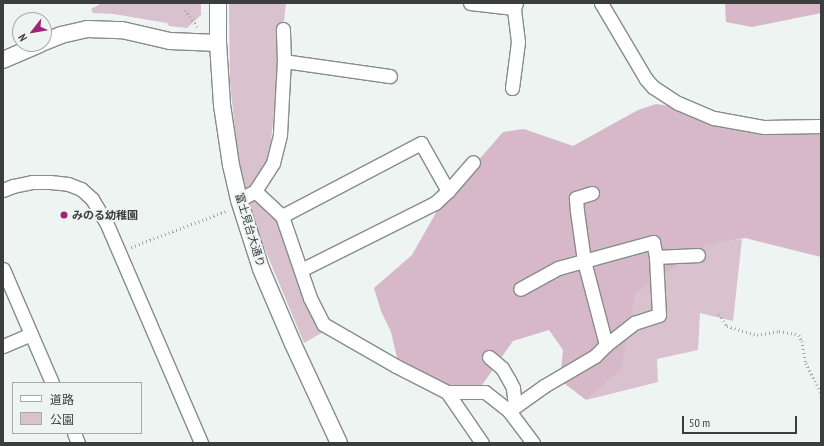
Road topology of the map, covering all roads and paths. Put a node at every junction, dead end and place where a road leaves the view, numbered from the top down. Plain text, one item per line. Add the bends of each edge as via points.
1 (218, 3) edge
2 (470, 3) edge
3 (601, 3) edge
4 (515, 5) edge
5 (185, 10) dead end
6 (198, 27) dead end
7 (283, 29) dead end
8 (52, 39) edge
9 (218, 43) junction
10 (22, 52) edge
11 (3, 60) edge
12 (284, 61) junction
13 (390, 76) dead end
14 (512, 88) dead end
15 (821, 126) edge
16 (473, 162) dead end
17 (3, 190) edge
18 (255, 191) junction
19 (448, 191) junction
20 (592, 193) dead end
21 (239, 200) junction
22 (228, 211) dead end
23 (282, 216) junction
24 (119, 252) junction
25 (698, 255) dead end
26 (656, 257) junction
27 (584, 261) junction
28 (3, 269) edge
29 (301, 270) junction
30 (520, 289) dead end
31 (719, 314) dead end
32 (31, 334) junction
33 (606, 345) junction
34 (3, 346) edge
35 (489, 357) dead end
36 (52, 382) edge
37 (447, 392) junction
38 (821, 394) edge
39 (512, 408) junction
40 (337, 442) edge
41 (201, 443) edge
42 (482, 443) edge
43 (532, 443) edge

1 - 9 street, 富士見台大通り
2 - 4 street
3 - 15 street via 646,79 653,87 678,102 714,118 764,127
4 - 14 street via 518,42
5 - 6 path
7 - 12 street
8 - 9 street via 87,29 122,30 170,41
9 - 21 street, 富士見台大通り via 222,105
10 - 11 street
12 - 13 street
12 - 18 street via 280,134 273,163
16 - 19 street
17 - 24 street via 32,182 50,182 68,184 81,190 92,199 106,222
18 - 21 street
18 - 23 street
19 - 23 street via 421,143
19 - 29 street via 435,203
20 - 27 street via 576,198
21 - 40 street, 富士見台大通り via 261,269
22 - 24 path
23 - 29 street
24 - 41 street
25 - 26 street
26 - 27 street via 653,242
26 - 33 street via 659,315 634,323
27 - 30 street via 558,268
27 - 33 street
28 - 32 street
29 - 37 street via 310,298 324,324
31 - 38 path via 727,326 757,335 779,331 799,335 806,364
32 - 34 street
32 - 36 street
33 - 39 street via 595,356
35 - 39 street via 502,368 513,388
37 - 39 street via 485,392
37 - 42 street
39 - 43 street

